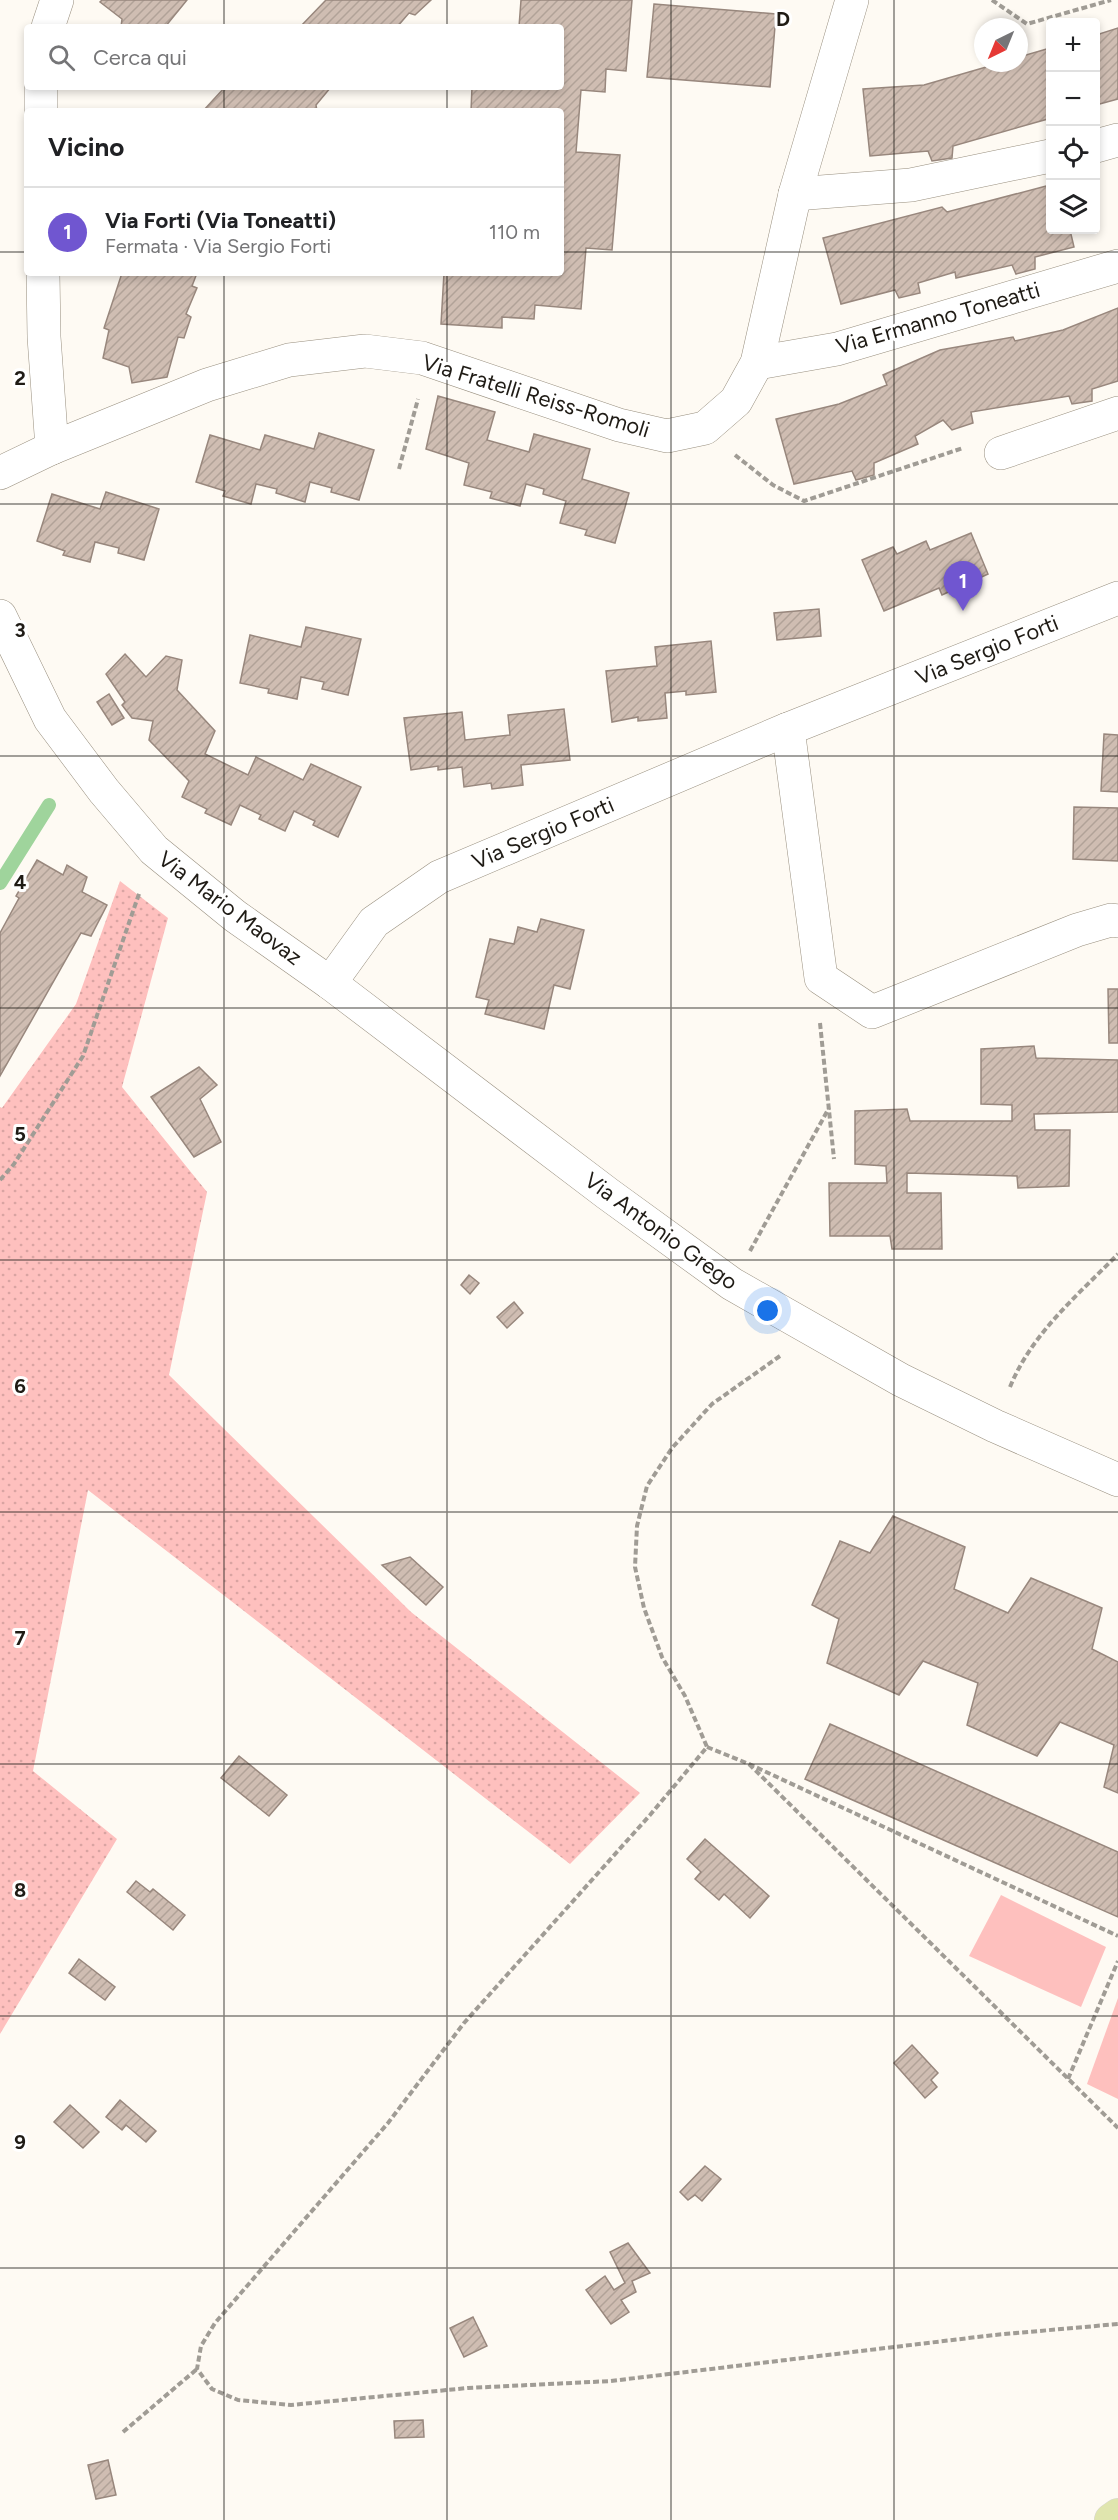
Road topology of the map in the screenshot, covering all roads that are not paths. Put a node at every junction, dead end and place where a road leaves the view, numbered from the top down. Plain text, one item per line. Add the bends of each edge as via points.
1 (57, 0) edge
2 (852, 0) edge
3 (49, 24) edge
4 (41, 90) edge
5 (41, 108) edge
6 (1046, 157) edge
7 (795, 194) junction
8 (1118, 266) edge
9 (43, 276) edge
10 (757, 363) junction
11 (1118, 413) edge
12 (52, 448) junction
13 (1001, 453) road end
14 (0, 473) edge
15 (1118, 598) edge
16 (3, 628) edge
17 (788, 729) junction
18 (1118, 921) edge
19 (330, 983) junction
20 (1118, 1480) edge
21 (1118, 2515) edge
22 (1111, 2520) edge

1 - 3 street
2 - 7 street, Via Fratelli Reiss-Romoli
4 - 5 street
6 - 7 street via 911,185
7 - 10 street, Via Fratelli Reiss-Romoli
8 - 10 street, Via Ermanno Toneatti via 837,349
9 - 12 street
10 - 12 street, Via Fratelli Reiss-Romoli via 736,401 705,428 667,436 619,425 422,358 365,351 289,360 207,385
11 - 13 street
12 - 14 street, Via Fratelli Reiss-Romoli
15 - 17 street, Via Sergio Forti
16 - 19 street, Via Mario Maovaz via 50,719 154,850 235,916
17 - 18 street via 821,978 872,1011 1077,930
17 - 19 street, Via Sergio Forti via 439,877 374,922
19 - 20 street, Via Antonio Grego via 732,1284 901,1380
21 - 22 main road

